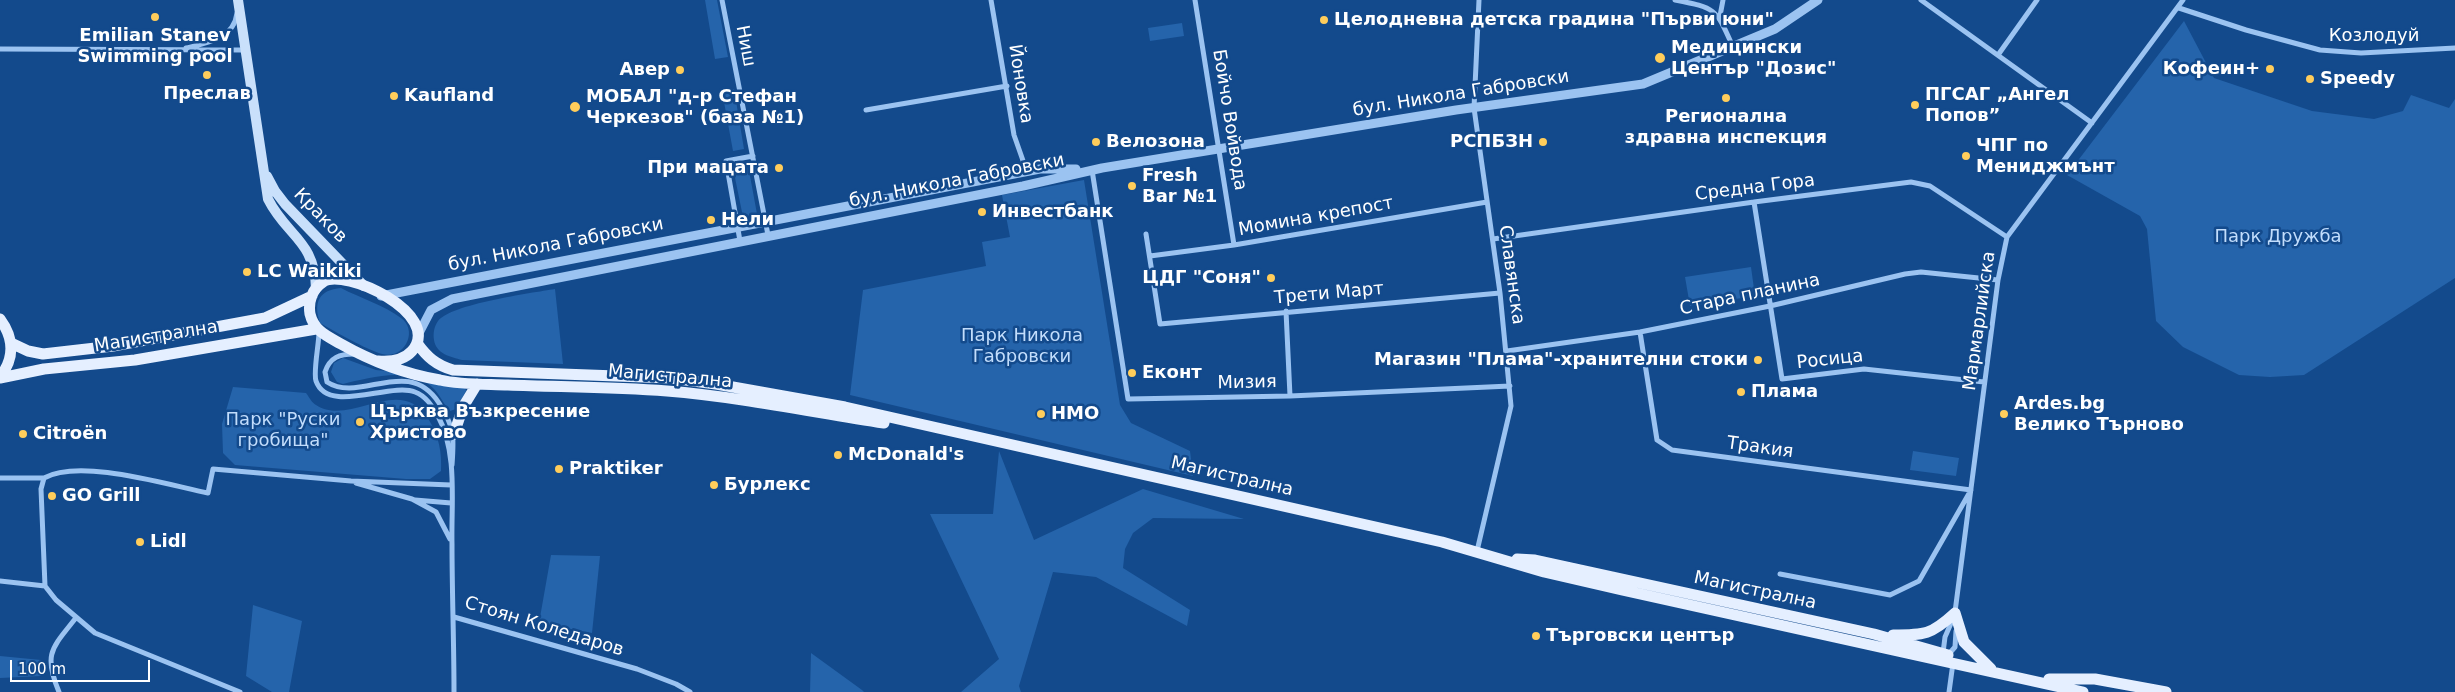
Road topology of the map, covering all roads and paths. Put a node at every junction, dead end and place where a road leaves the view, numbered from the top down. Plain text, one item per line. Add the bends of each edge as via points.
1 (722, 0) edge
2 (992, 0) edge
3 (1195, 0) edge
4 (1479, 0) edge
5 (1675, 0) edge
6 (1723, 0) edge
7 (1818, 0) edge
8 (1921, 0) edge
9 (1933, 0) edge
10 (2037, 0) edge
11 (2183, 0) edge
12 (238, 1) edge
13 (1929, 6) junction
14 (2179, 8) junction
15 (1720, 16) junction
16 (1733, 47) junction
17 (2455, 48) edge
18 (0, 49) edge
19 (176, 50) junction
20 (245, 50) junction
21 (1998, 56) junction
22 (1007, 86) junction
23 (1474, 108) junction
24 (866, 110) dead end
25 (2092, 123) junction
26 (1220, 149) junction
27 (753, 156) junction
28 (261, 161) junction
29 (1092, 170) junction
30 (1027, 172) junction
31 (1487, 202) junction
32 (1754, 202) junction
33 (766, 222) junction
34 (737, 227) junction
35 (1146, 234) dead end
36 (768, 236) junction
37 (2007, 237) junction
38 (1493, 239) junction
39 (740, 241) junction
40 (1234, 245) junction
41 (1150, 256) junction
42 (1998, 280) junction
43 (365, 287) junction
44 (314, 292) junction
45 (1500, 293) junction
46 (381, 296) junction
47 (1770, 306) junction
48 (1286, 311) junction
49 (0, 319) edge
50 (318, 330) junction
51 (1640, 332) junction
52 (418, 339) junction
53 (12, 343) junction
54 (1507, 351) junction
55 (360, 354) junction
56 (378, 361) junction
57 (0, 378) edge
58 (1984, 382) junction
59 (477, 384) junction
60 (1510, 386) junction
61 (1290, 396) junction
62 (454, 434) junction
63 (960, 434) junction
64 (0, 478) edge
65 (44, 478) junction
66 (351, 481) junction
67 (451, 486) junction
68 (1971, 490) junction
69 (412, 500) junction
70 (451, 503) junction
71 (452, 543) junction
72 (1477, 551) junction
73 (1496, 557) junction
74 (1780, 574) dead end
75 (0, 581) edge
76 (45, 586) junction
77 (1955, 613) junction
78 (454, 617) junction
79 (75, 619) junction
80 (1874, 634) junction
81 (1945, 658) junction
82 (1991, 669) junction
83 (2004, 673) junction
84 (2028, 679) junction
85 (59, 692) edge
86 (240, 692) edge
87 (454, 692) edge
88 (690, 692) edge
89 (1949, 692) edge
90 (2083, 692) edge
91 (2166, 692) edge

1 - 27 street, Ниш
2 - 22 street, Йоновка
3 - 26 street, Бойчо Войвода
4 - 23 street, Славянска
5 - 15 street via 1707,6
6 - 15 street
7 - 16 street, бул. Никола Габровски via 1774,29
8 - 13 street
9 - 13 street
10 - 21 street
11 - 14 street, Мармарлийска
12 - 19 street via 236,23 220,38
12 - 20 main road, Краков
13 - 21 street
14 - 17 street, Козлодуй via 2320,50 2361,53
14 - 25 street, Мармарлийска
15 - 16 street
16 - 23 street, бул. Никола Габровски via 1643,84
18 - 19 street
19 - 20 street
20 - 28 main road, Краков
21 - 25 street
22 - 24 street
22 - 30 street, Йоновка via 1014,135
23 - 26 street, бул. Никола Габровски
23 - 31 street, Славянска
25 - 37 street, Мармарлийска
26 - 29 street, бул. Никола Габровски
26 - 40 street, Бойчо Войвода
27 - 33 street, Ниш
27 - 34 street via 726,161
28 - 43 main road, Краков via 279,197
28 - 44 main road, Краков via 268,200 311,256 315,270
29 - 30 street, бул. Никола Габровски via 1040,169
29 - 36 street, бул. Никола Габровски
29 - 61 street, Мизия via 1128,399
30 - 33 street, бул. Никола Габровски
31 - 38 street, Славянска
31 - 40 street, Момина крепост
32 - 37 street, Средна Гора via 1911,182 1930,186
32 - 38 street, Средна Гора
32 - 47 street
33 - 34 street, бул. Никола Габровски
33 - 36 street, Ниш
34 - 39 street
34 - 46 street, бул. Никола Габровски
35 - 41 street
36 - 39 street, бул. Никола Габровски
37 - 42 street, Мармарлийска
38 - 45 street, Славянска
39 - 52 street, бул. Никола Габровски via 452,299 431,310
40 - 41 street, Момина крепост
41 - 48 street, Трети Март via 1160,324
42 - 47 street, Стара планина via 1921,272
42 - 58 street, Мармарлийска
43 - 44 main road, Магистрална via 333,279 323,282
43 - 46 main road, Магистрална
44 - 50 main road via 310,312
44 - 53 main road, Магистрална via 265,318 113,346 43,354
45 - 48 street, Трети Март
45 - 54 street, Славянска
46 - 52 main road, Магистрална via 405,309 414,322
47 - 51 street, Стара планина
47 - 58 street, Росица via 1782,379 1864,369
48 - 61 street
49 - 53 main road via 8,329
50 - 55 main road, Магистрална
50 - 57 main road, Магистрална
50 - 67 street via 319,353 315,374 319,386 328,395 408,390 430,402 447,440
51 - 54 street, Стара планина
51 - 68 street, Тракия via 1658,440 1672,450
52 - 56 main road, Магистрална via 403,358
52 - 63 main road, Магистрална via 432,361 453,370 671,378 845,407
53 - 57 main road via 9,362
54 - 60 street, Славянска
55 - 56 main road, Магистрална
55 - 62 street via 342,355 331,361 325,372 327,382 343,388 395,381 423,386 439,402
56 - 59 main road, Магистрална via 440,380
58 - 68 street, Мармарлийска
59 - 62 main road via 462,407
59 - 63 main road, Магистрална via 674,392
60 - 61 street, Мизия
60 - 72 street, Славянска via 1509,420
62 - 67 street
63 - 72 main road, Магистрална
64 - 65 street
65 - 66 street via 54,472 101,472 208,493 213,469
65 - 76 street via 41,489
66 - 67 street
66 - 69 street
67 - 70 street, Стоян Коледаров
68 - 74 street via 1919,581 1890,595
68 - 77 street, Мармарлийска
69 - 70 street
69 - 71 street via 440,516
70 - 71 street, Стоян Коледаров
71 - 78 street, Стоян Коледаров
72 - 73 main road, Магистрална
73 - 80 main road, Магистрална via 1535,560
73 - 81 main road, Магистрална via 1544,572
75 - 76 street
76 - 79 street
77 - 80 main road via 1937,630 1930,632
77 - 81 street, Мармарлийска via 1945,637
77 - 81 street, Мармарлийска via 1955,647
77 - 82 main road via 1964,642
78 - 87 street
78 - 88 street, Стоян Коледаров via 637,669
79 - 85 street via 51,651 52,675
79 - 86 street via 95,633
80 - 81 main road, Магистрална
81 - 82 main road, Магистрална
81 - 83 main road, Магистрална
81 - 89 street
82 - 83 main road, Магистрална
83 - 84 main road, Магистрална
84 - 90 main road, Магистрална
84 - 91 main road via 2095,679

